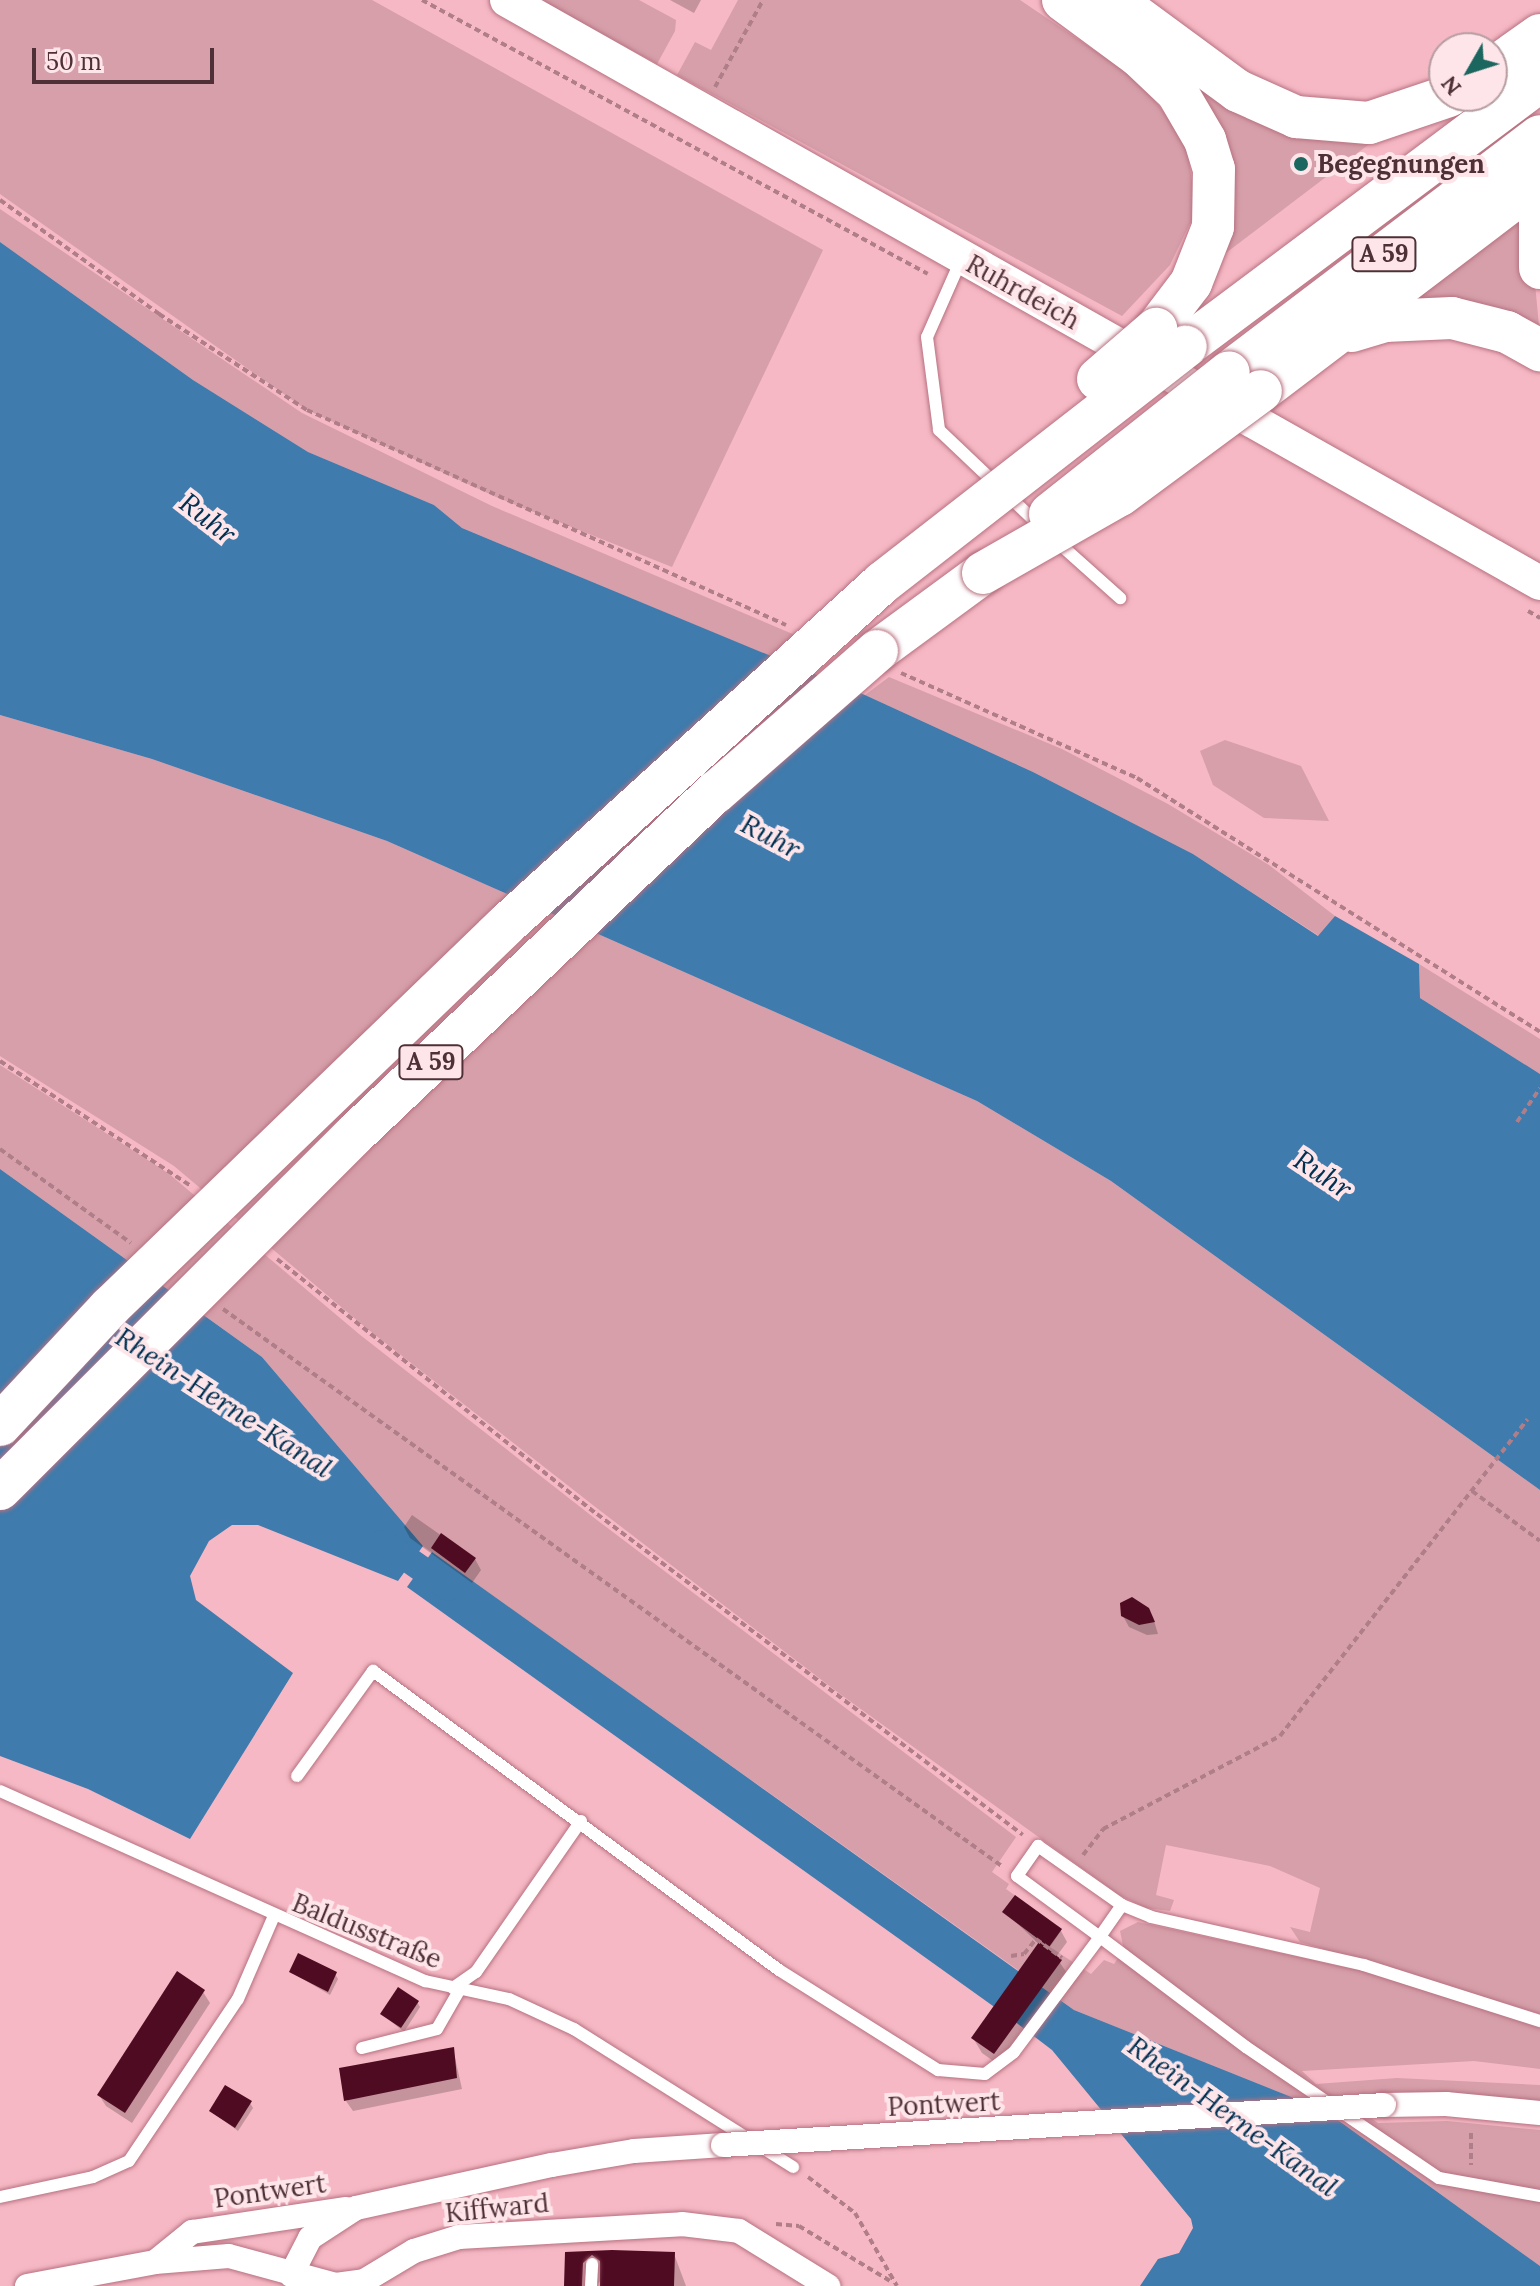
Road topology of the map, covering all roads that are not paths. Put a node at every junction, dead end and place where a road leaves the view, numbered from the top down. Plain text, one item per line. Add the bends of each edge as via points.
1 (507, 0) edge
2 (1063, 0) edge
3 (1114, 0) edge
4 (1540, 35) edge
5 (1508, 58) edge
6 (1540, 81) edge
7 (1428, 103) edge
8 (1441, 112) edge
9 (1540, 136) edge
10 (1540, 179) edge
11 (1540, 221) edge
12 (1540, 268) edge
13 (955, 271) junction
14 (1279, 273) junction
15 (1335, 335) junction
16 (1171, 337) junction
17 (1540, 350) edge
18 (1245, 381) junction
19 (1540, 583) edge
20 (1120, 598) dead end
21 (0, 1425) edge
22 (0, 1489) edge
23 (297, 1776) dead end
24 (0, 1791) edge
25 (581, 1821) junction
26 (1122, 1905) junction
27 (274, 1916) junction
28 (1100, 1937) junction
29 (456, 1989) junction
30 (1540, 2021) edge
31 (362, 2048) dead end
32 (1540, 2113) edge
33 (793, 2167) road end
34 (1540, 2196) edge
35 (0, 2197) edge
36 (356, 2208) junction
37 (155, 2262) junction
38 (592, 2264) dead end
39 (291, 2275) junction
40 (348, 2285) edge
41 (27, 2286) edge
42 (591, 2286) edge
43 (828, 2286) edge

1 - 13 main road, Ruhrdeich via 703,108
2 - 16 highway via 1139,56 1177,92 1205,140 1216,200 1206,252
3 - 7 highway via 1238,91 1296,117 1369,123
4 - 5 highway
6 - 14 highway, A 59
8 - 14 highway
9 - 18 highway, A 59
10 - 15 highway
11 - 12 highway
13 - 19 main road, Ruhrdeich
13 - 20 lane via 927,337 939,430
14 - 16 highway, A 59
15 - 17 highway via 1385,321 1452,318 1507,332
15 - 18 highway
16 - 21 highway, A 59, bridge via 1003,487 882,583 496,935 109,1308
18 - 22 highway, A 59, bridge via 1120,495 983,573 877,651 716,792 354,1135
23 - 25 lane via 373,1671
24 - 27 lane, Baldusstraße
25 - 28 lane via 779,1970 938,2070 985,2074 1025,2038
25 - 29 lane via 476,1972
26 - 28 lane
26 - 28 lane via 1038,1846 1017,1876
26 - 30 lane via 1151,1917 1364,1965
27 - 29 lane, Baldusstraße via 425,1981
27 - 35 lane via 238,1999 129,2161 93,2177
28 - 34 lane via 1246,2047 1439,2178
29 - 31 lane via 437,2029
29 - 33 lane, Baldusstraße via 509,1999 574,2029
32 - 36 street, Pontwert, bridge via 1446,2104 1384,2105 634,2151
36 - 37 street, Pontwert via 192,2232
36 - 39 street, Pontwert via 310,2238
37 - 39 street, Kiffward via 229,2256
37 - 41 street, Kiffward
38 - 42 lane
39 - 40 street, Kiffward
40 - 43 street, Kiffward via 435,2242 459,2237 682,2224 739,2231

